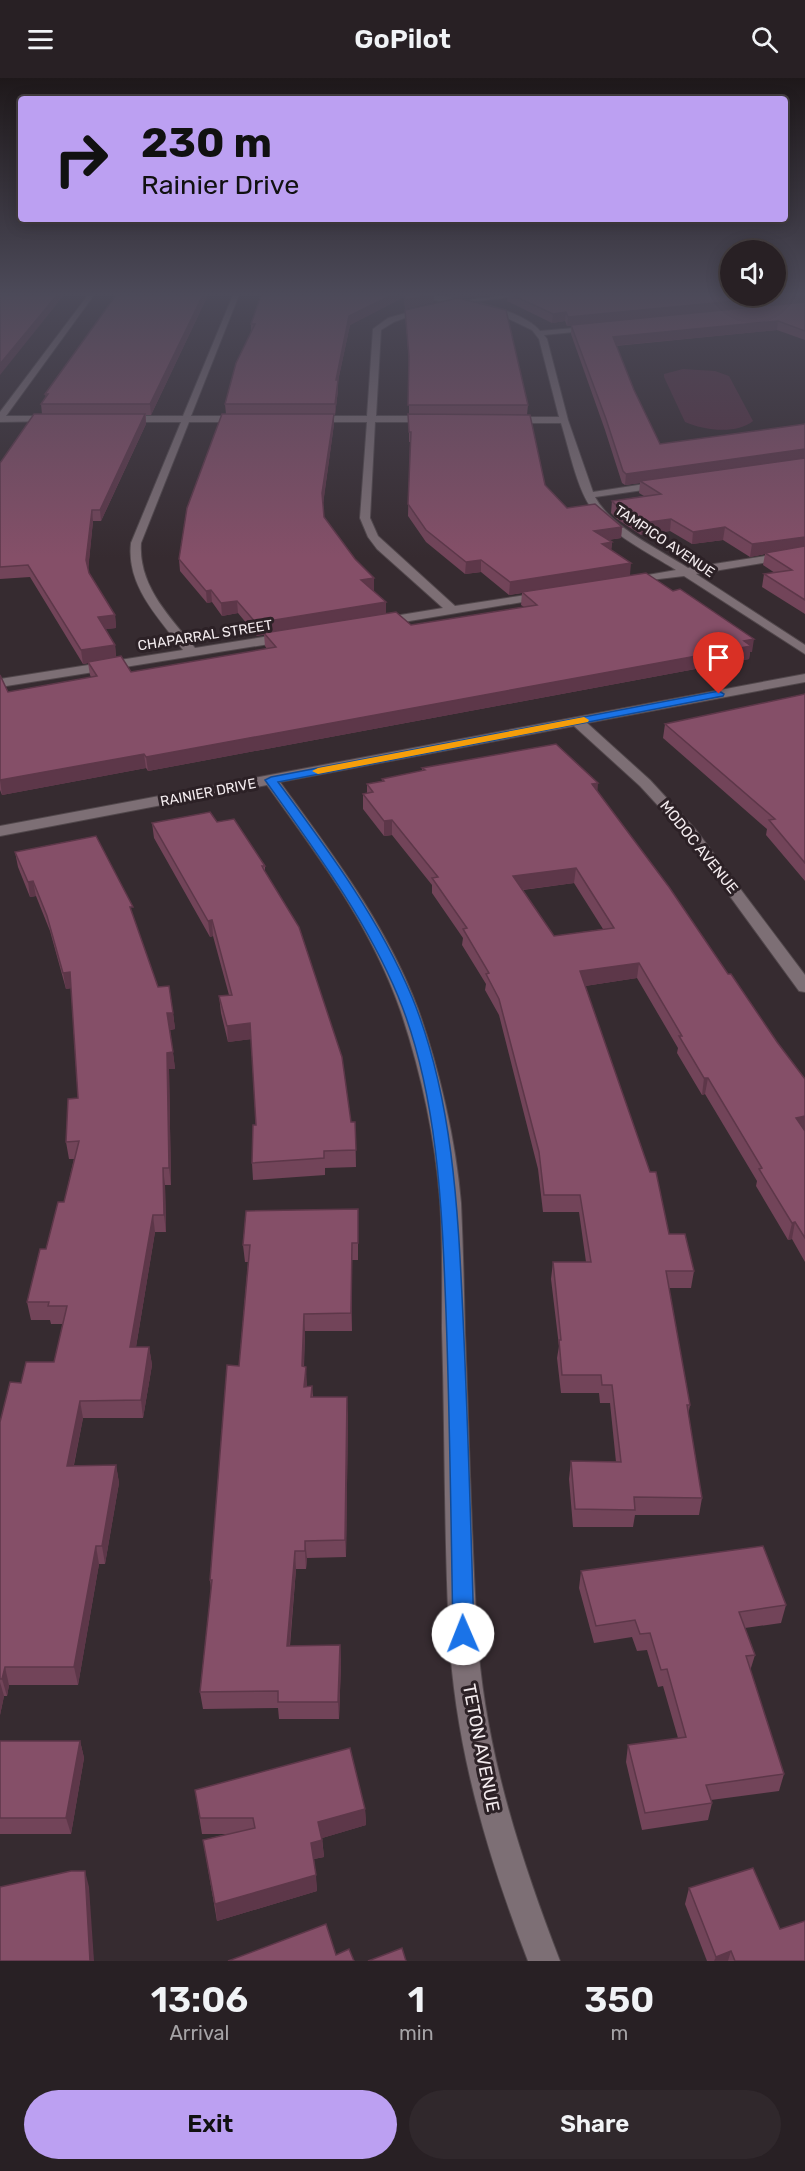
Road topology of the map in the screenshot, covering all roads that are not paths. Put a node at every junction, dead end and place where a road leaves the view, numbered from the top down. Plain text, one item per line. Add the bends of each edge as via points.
1 (27, 383) edge
2 (201, 383) edge
3 (373, 383) edge
4 (554, 383) edge
5 (0, 419) edge
6 (70, 419) edge
7 (116, 419) edge
8 (186, 419) junction
9 (255, 419) edge
10 (302, 419) edge
11 (371, 419) junction
12 (439, 419) edge
13 (496, 420) edge
14 (564, 420) junction
15 (680, 482) edge
16 (588, 495) junction
17 (805, 553) edge
18 (686, 572) junction
19 (616, 584) edge
20 (557, 593) edge
21 (452, 610) junction
22 (369, 623) edge
23 (298, 635) edge
24 (805, 650) edge
25 (192, 652) junction
26 (805, 678) edge
27 (0, 683) edge
28 (578, 721) junction
29 (271, 780) junction
30 (0, 831) edge
31 (805, 987) edge
32 (544, 1961) edge

1 - 5 street
2 - 8 street
3 - 11 street
4 - 14 street, TAMPICO AVENUE
5 - 6 street
7 - 8 street
8 - 9 street
8 - 25 street via 134,555 141,582
10 - 11 street
11 - 12 street
11 - 21 street via 365,518 368,527 381,547
13 - 14 street
14 - 16 street, TAMPICO AVENUE
15 - 16 street
16 - 18 street, TAMPICO AVENUE via 611,522
17 - 18 street
18 - 19 street
18 - 24 street, TAMPICO AVENUE
20 - 21 street
21 - 22 street
23 - 25 street, CHAPARRAL STREET
25 - 27 street, CHAPARRAL STREET
26 - 28 street, RAINIER DRIVE
28 - 29 street, RAINIER DRIVE
28 - 31 street, MODOC AVENUE via 645,783 691,833
29 - 30 street, RAINIER DRIVE
29 - 32 street, TETON AVENUE via 375,932 405,996 429,1076 450,1200 463,1634 472,1718 512,1878

